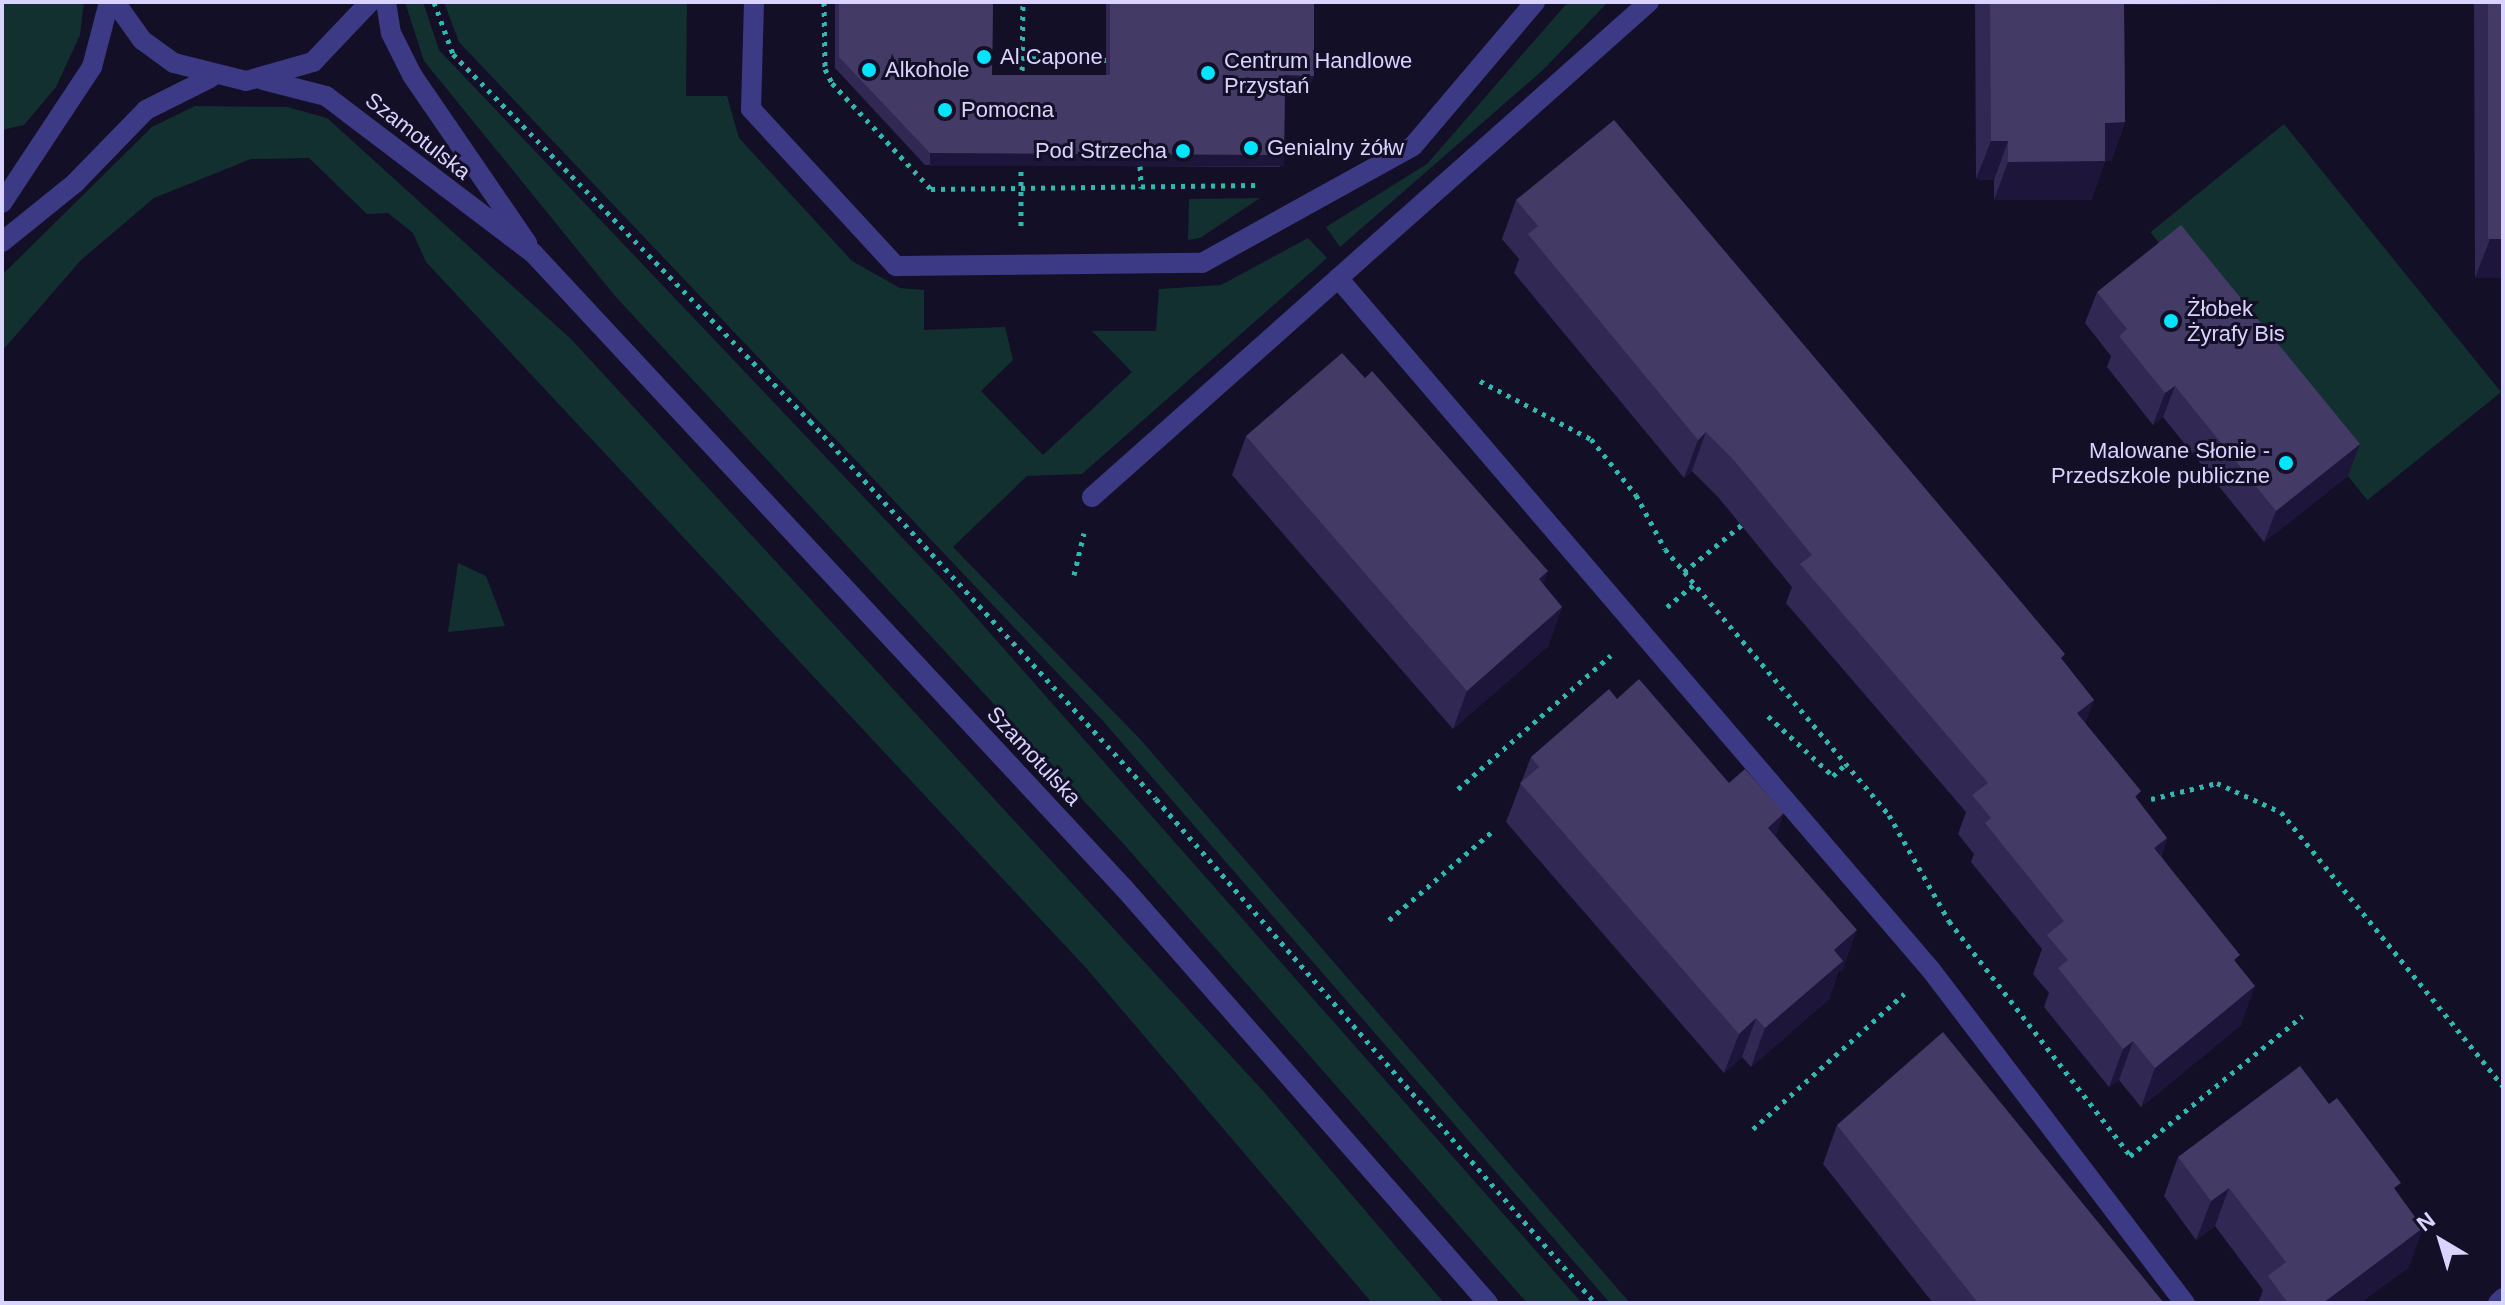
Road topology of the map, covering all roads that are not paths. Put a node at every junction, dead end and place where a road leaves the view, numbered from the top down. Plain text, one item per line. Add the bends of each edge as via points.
1 (112, 2) edge
2 (370, 2) edge
3 (386, 2) edge
4 (754, 2) edge
5 (1535, 2) edge
6 (1649, 2) edge
7 (210, 78) junction
8 (263, 80) junction
9 (2, 203) edge
10 (2, 242) edge
11 (533, 253) junction
12 (1338, 278) junction
13 (1092, 497) dead end
14 (2503, 1298) edge
15 (1488, 1303) edge
16 (2185, 1303) edge
17 (2498, 1303) edge

1 - 7 street via 157,53
1 - 9 street via 92,67
2 - 8 street via 324,54
3 - 11 street, Szamotulska via 391,33 412,75
4 - 5 street via 751,109 896,266 1202,263 1298,215 1413,146
6 - 12 street
7 - 8 street
7 - 10 street via 146,110 75,183
8 - 11 street, Szamotulska via 326,96
11 - 15 street, Szamotulska via 1124,888
12 - 13 street
12 - 16 street via 1931,970 2099,1182
14 - 17 street

